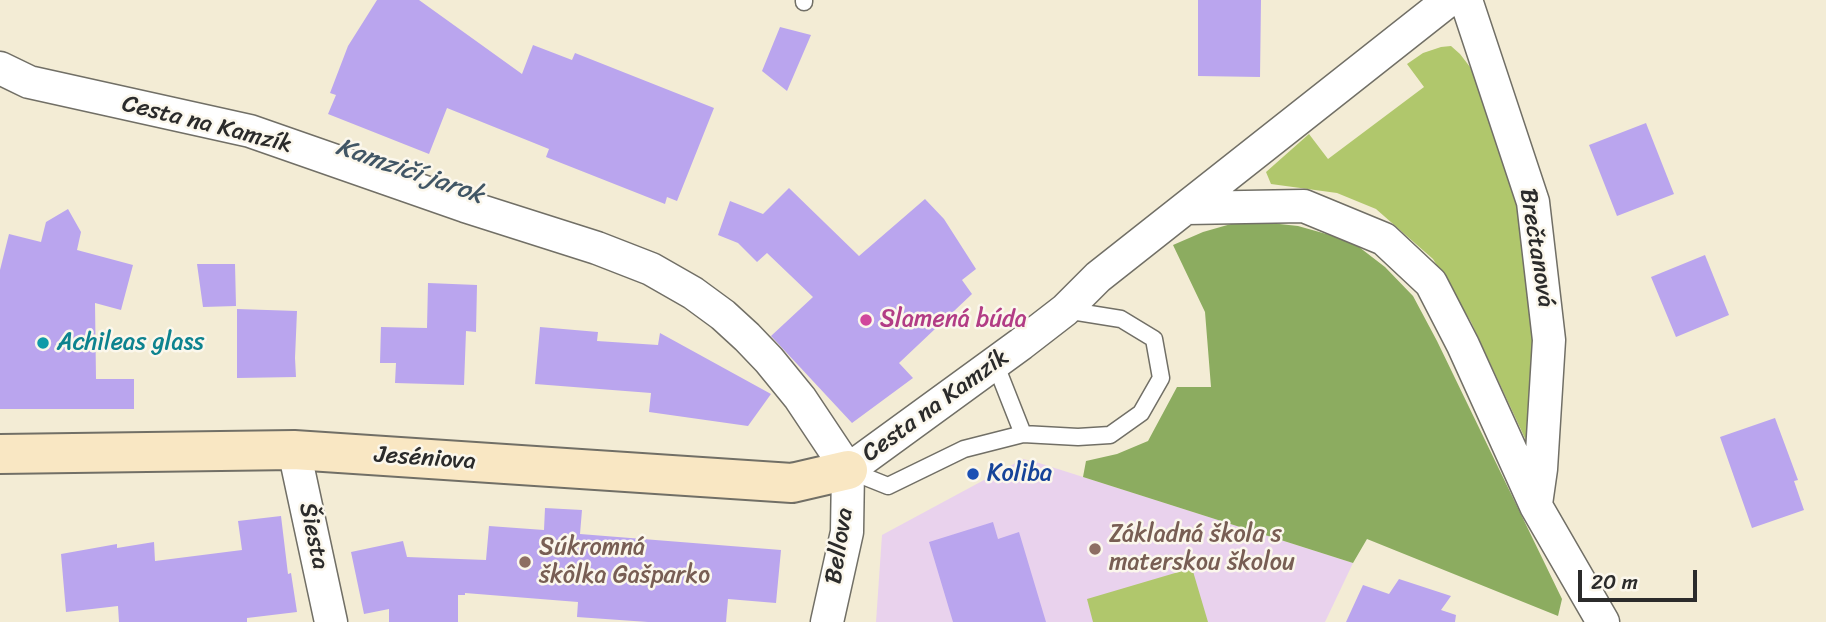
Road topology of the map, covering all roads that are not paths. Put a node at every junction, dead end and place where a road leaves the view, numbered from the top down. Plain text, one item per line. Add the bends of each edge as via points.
1 (1449, 0) edge
2 (1466, 0) edge
3 (0, 68) edge
4 (1186, 208) junction
5 (1065, 310) junction
6 (995, 363) junction
7 (1024, 434) junction
8 (294, 450) junction
9 (0, 454) edge
10 (848, 470) junction
11 (1536, 506) junction
12 (331, 622) edge
13 (827, 622) edge
14 (1603, 622) edge

1 - 4 street, Cesta na Kamzík
2 - 11 street, Brečtanová via 1533,202 1549,340
3 - 10 street, Cesta na Kamzík via 29,82 250,131 650,269 693,293 747,337 800,398
4 - 5 street, Cesta na Kamzík via 1098,277
4 - 11 street via 1304,206 1384,239 1431,283
5 - 6 street, Cesta na Kamzík
5 - 7 lane via 1121,319 1154,339 1161,378 1141,413 1110,435
6 - 7 lane
6 - 10 street, Cesta na Kamzík
7 - 10 lane via 964,449 888,486
8 - 9 street, Jeséniova
8 - 10 street, Jeséniova via 792,483
8 - 12 street, Šiesta
10 - 13 street, Bellova via 848,532
11 - 14 street

